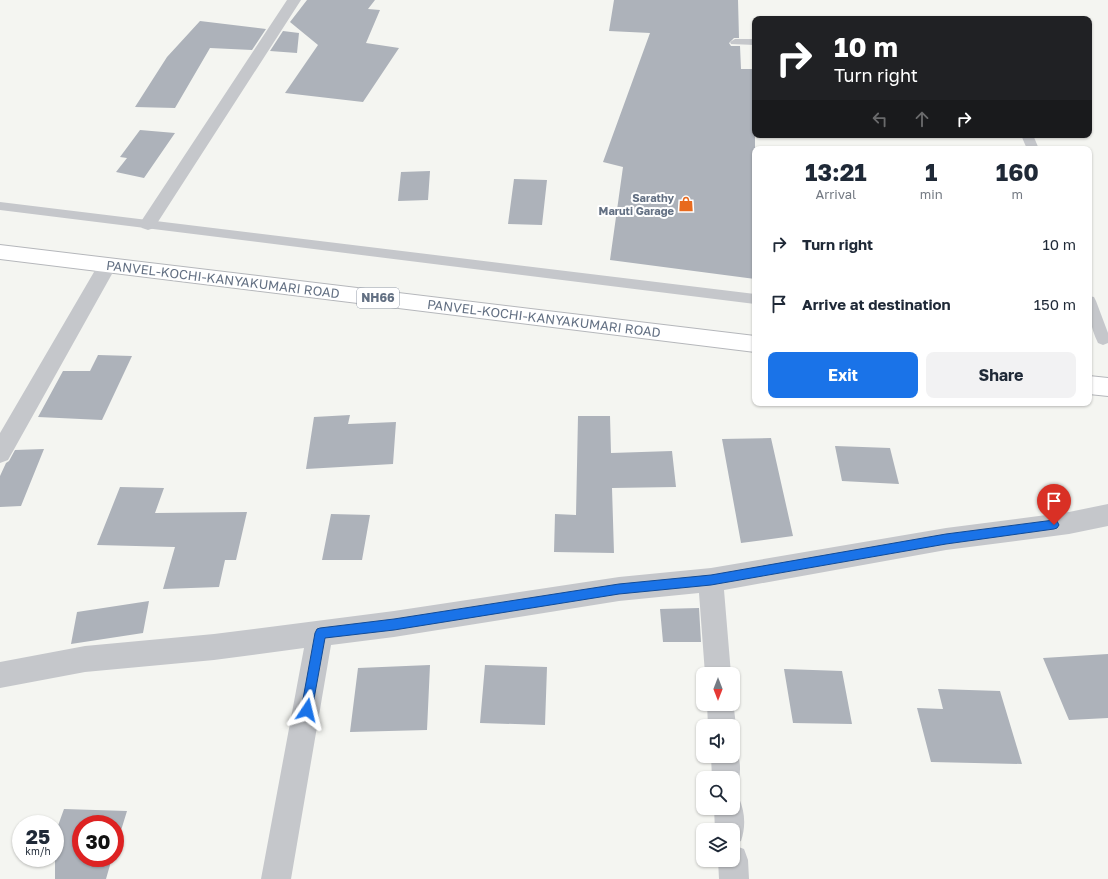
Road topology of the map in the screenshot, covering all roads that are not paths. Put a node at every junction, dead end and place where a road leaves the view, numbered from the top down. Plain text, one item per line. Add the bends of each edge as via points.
1 (294, 0) edge
2 (735, 42) dead end
3 (752, 42) edge
4 (0, 206) edge
5 (148, 224) junction
6 (0, 252) edge
7 (108, 265) junction
8 (752, 299) edge
9 (1092, 311) edge
10 (1100, 339) edge
11 (752, 344) edge
12 (1092, 385) edge
13 (1108, 387) edge
14 (0, 453) edge
15 (1108, 515) edge
16 (711, 580) junction
17 (320, 633) junction
18 (717, 667) edge
19 (0, 675) edge
20 (733, 867) edge
21 (276, 879) edge
22 (734, 879) edge

1 - 5 street
2 - 3 lane
4 - 5 lane
5 - 8 lane
6 - 7 highway, PANVEL-KOCHI-KANYAKUMARI ROAD / NH66
7 - 11 highway, PANVEL-KOCHI-KANYAKUMARI ROAD / NH66
7 - 14 street
9 - 10 lane
12 - 13 highway
15 - 16 street via 946,539
16 - 17 street via 619,589
16 - 18 street
17 - 19 street via 214,647 86,659
17 - 21 street
20 - 22 street

